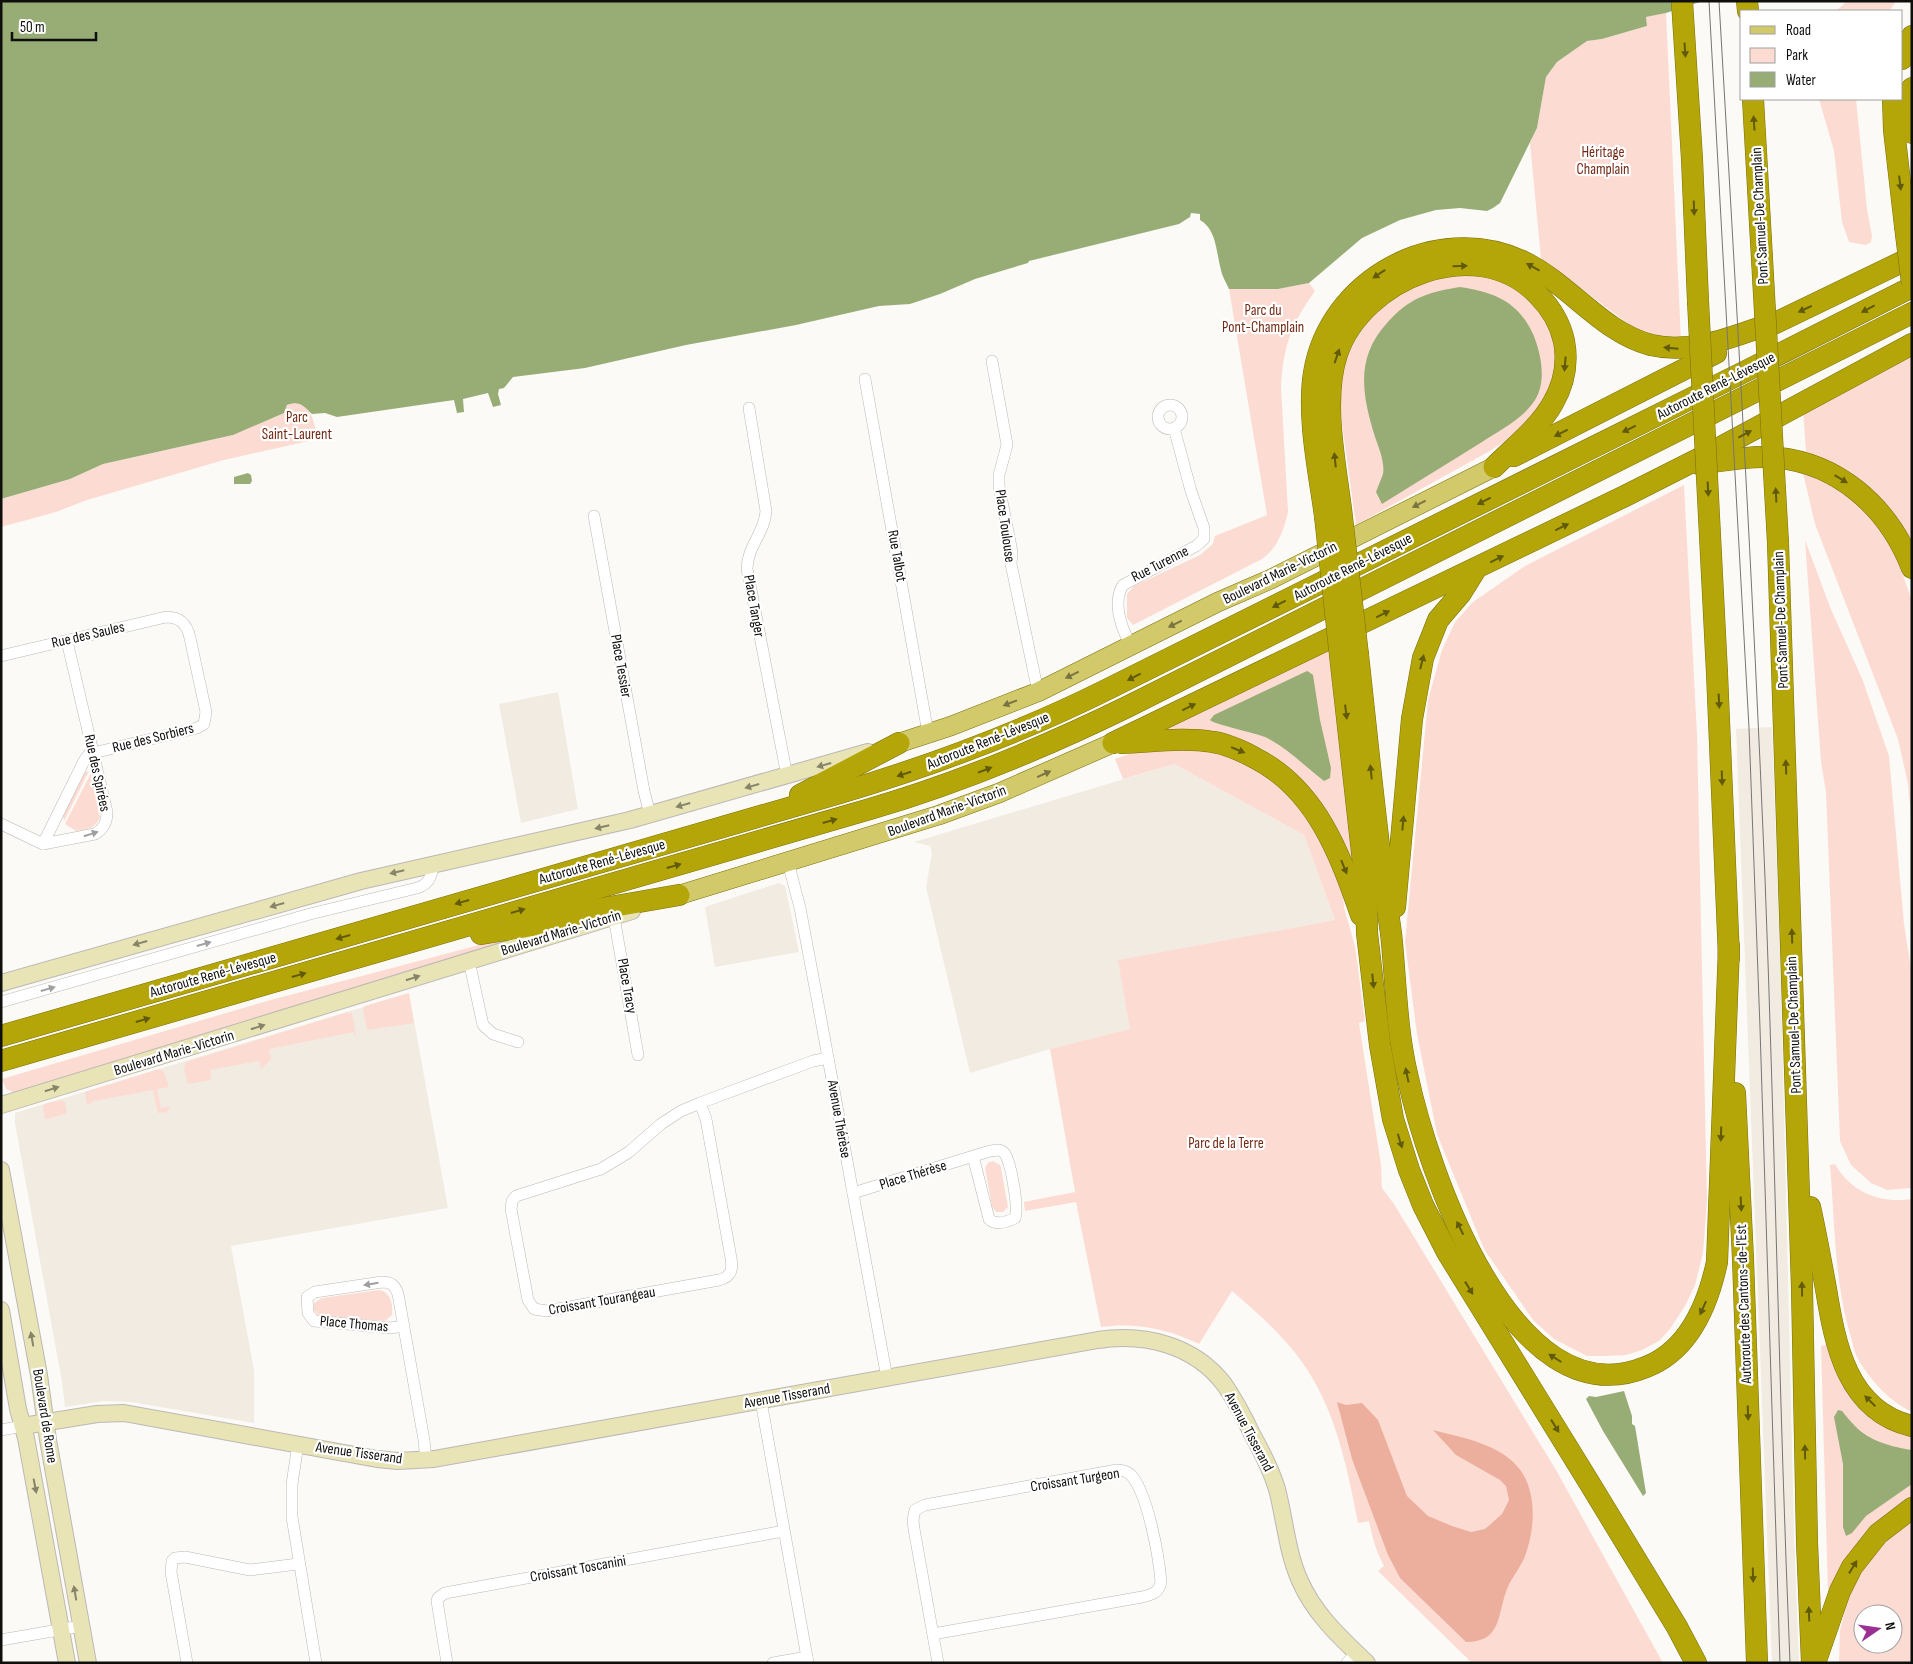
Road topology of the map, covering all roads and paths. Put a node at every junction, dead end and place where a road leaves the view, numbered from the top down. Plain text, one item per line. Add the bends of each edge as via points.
1 (1682, 1) edge
2 (1912, 36) edge
3 (1903, 57) edge
4 (1912, 88) edge
5 (1752, 100) edge
6 (1893, 100) edge
7 (1912, 133) edge
8 (1912, 257) edge
9 (1912, 285) edge
10 (1912, 313) edge
11 (1776, 322) junction
12 (1912, 344) edge
13 (992, 360) dead end
14 (865, 378) dead end
15 (749, 408) dead end
16 (1174, 428) dead end
17 (1686, 465) junction
18 (1494, 466) junction
19 (1333, 513) junction
20 (594, 516) dead end
21 (1912, 568) edge
22 (1476, 569) junction
23 (176, 618) joint
24 (67, 641) junction
25 (1130, 646) junction
26 (1, 656) edge
27 (1349, 660) junction
28 (1038, 692) junction
29 (928, 733) junction
30 (899, 743) junction
31 (1114, 743) junction
32 (93, 752) junction
33 (787, 776) junction
34 (650, 815) junction
35 (757, 816) junction
36 (1, 824) edge
37 (43, 844) junction
38 (788, 862) junction
39 (434, 864) junction
40 (679, 896) junction
41 (614, 917) junction
42 (1367, 933) junction
43 (1392, 942) junction
44 (1728, 946) junction
45 (370, 954) junction
46 (469, 961) junction
47 (1, 983) edge
48 (1, 1002) edge
49 (5, 1035) edge
50 (518, 1042) dead end
51 (638, 1055) dead end
52 (828, 1058) junction
53 (8, 1059) edge
54 (700, 1103) junction
55 (1, 1105) edge
56 (1798, 1142) junction
57 (973, 1156) junction
58 (1, 1170) edge
59 (853, 1193) junction
60 (1, 1310) edge
61 (404, 1326) junction
62 (887, 1378) junction
63 (761, 1401) junction
64 (46, 1422) junction
65 (23, 1426) junction
66 (1912, 1426) edge
67 (1, 1430) edge
68 (298, 1444) junction
69 (426, 1460) junction
70 (1912, 1508) edge
71 (784, 1531) junction
72 (298, 1564) junction
73 (81, 1626) junction
74 (61, 1630) junction
75 (933, 1634) junction
76 (1, 1640) edge
77 (808, 1660) edge
78 (1357, 1660) edge
79 (67, 1663) edge
80 (88, 1663) edge
81 (187, 1663) edge
82 (316, 1663) edge
83 (447, 1663) edge
84 (773, 1663) edge
85 (938, 1663) edge
86 (1696, 1663) edge
87 (1757, 1663) edge
88 (1814, 1663) edge

1 -> 44 highway, bridge via 1720,729
2 - 3 highway
4 - 7 highway
56 -> 5 highway, Pont Samuel-De Champlain, bridge via 1774,448
6 -> 9 highway, bridge
8 -> 11 highway
9 -> 35 highway, Autoroute René-Lévesque via 1699,395 1047,719 903,774
45 -> 10 highway, Autoroute René-Lévesque via 879,807 1025,754 1127,707
11 -> 18 highway
11 -> 19 highway via 1700,346 1661,347 1627,335 1539,271 1505,255 1455,248 1428,252 1403,261 1369,281 1349,300 1328,332 1318,358 1312,400
17 -> 12 highway
13 - 28 street, Place Toulouse via 1007,445 999,486 1012,552 1011,564
14 - 29 street, Rue Talbot
15 - 33 street, Place Tanger via 766,511 748,557 747,569
16 - 25 street, Rue Turenne via 1204,528 1204,539 1124,584 1119,597 1120,612
17 -> 21 highway via 1767,457 1822,469 1852,486 1877,508 1896,535
22 -> 17 highway
19 -> 18 highway via 1330,404 1338,353 1354,322 1377,297 1402,281 1429,271 1475,266 1512,276 1540,297 1560,329 1566,354 1565,370 1554,402 1539,424
18 -> 25 main road, Boulevard Marie-Victorin
19 - 27 highway, bridge
20 - 34 street, Place Tessier
31 -> 22 highway
43 -> 22 highway via 1412,719 1420,666 1434,627
23 - 24 street, Rue des Saules via 166,617
23 - 32 street, Rue des Sorbiers via 185,624 189,632 206,712 204,724
24 - 26 street, Rue des Saules
24 - 32 street, Rue des Spirées
25 -> 28 main road, Boulevard Marie-Victorin
27 -> 42 highway
43 -> 27 highway
28 -> 29 main road, Boulevard Marie-Victorin
29 - 30 main road, Boulevard Marie-Victorin
30 -> 33 main road, Boulevard Marie-Victorin
30 - 35 highway
38 -> 31 main road, Boulevard Marie-Victorin via 980,801
31 -> 42 highway via 1215,742 1250,755 1275,770 1307,800 1326,828
32 - 37 street, Rue des Sorbiers via 84,761
37 -> 32 street, Rue des Spirées via 95,834 105,825 107,812
33 -> 34 main road, Boulevard Marie-Victorin
34 -> 39 main road, Boulevard Marie-Victorin
35 -> 49 highway, Autoroute René-Lévesque
36 - 37 street
38 - 40 main road, Boulevard Marie-Victorin
38 - 52 street, Avenue Thérèse via 800,908
39 -> 47 main road, Boulevard Marie-Victorin via 361,880
48 -> 39 street via 303,916 417,888 430,880
40 - 41 main road, Boulevard Marie-Victorin
40 - 45 highway
41 - 46 main road, Boulevard Marie-Victorin
41 - 51 street, Place Tracy
42 -> 86 highway via 1389,1102 1423,1204 1447,1252
44 -> 43 highway via 1717,1262 1712,1285 1698,1318 1674,1349 1643,1369 1606,1375 1576,1370 1535,1343 1506,1310 1463,1235 1430,1157 1410,1088 1397,1018
44 -> 87 highway, Autoroute des Cantons-de-l'Est
53 -> 45 highway, Autoroute René-Lévesque
46 - 50 street via 483,1025 493,1034
55 -> 46 main road, Boulevard Marie-Victorin
52 - 54 street, Croissant Tourangeau
52 - 59 street, Avenue Thérèse
54 - 54 street, Croissant Tourangeau via 706,1119 730,1249 732,1265 727,1277 547,1311 534,1309 528,1300 511,1209 513,1198 608,1165 629,1152 654,1128
66 -> 56 highway via 1894,1419 1872,1404 1857,1387 1842,1360 1830,1318
88 -> 56 highway via 1807,1542
57 - 57 street, Place Thérèse via 994,1150 1005,1154 1017,1208 1015,1218 999,1223 988,1219
57 - 59 street, Place Thérèse
64 -> 58 main road, Boulevard de Rome
59 - 62 street, Avenue Thérèse
60 - 65 main road, Boulevard de Rome
61 -> 61 street, Place Thomas via 398,1294 391,1283 315,1292 307,1297 308,1313 314,1321 390,1328
61 - 69 street, Place Thomas
62 - 63 main road, Avenue Tisserand
62 - 78 main road, Avenue Tisserand via 1108,1338 1141,1338 1185,1352 1216,1374 1238,1404 1274,1480 1292,1559 1302,1586 1322,1618
63 - 69 main road, Avenue Tisserand
63 - 71 street
64 - 65 main road, Avenue Tisserand
64 - 68 main road, Avenue Tisserand via 107,1412 124,1413
73 -> 64 main road, Boulevard de Rome
65 - 67 street
65 -> 74 main road, Boulevard de Rome
68 - 69 main road, Avenue Tisserand via 388,1460
68 - 72 street via 291,1506
88 -> 70 highway via 1852,1567 1878,1534
71 - 77 street
71 - 83 street, Croissant Toscanini via 445,1593 437,1601
72 - 81 street via 250,1570 185,1557 175,1558 171,1572
72 - 82 street
73 - 74 street
73 - 80 main road, Boulevard de Rome
74 - 76 street
74 - 79 main road, Boulevard de Rome
75 - 75 street, Croissant Turgeon via 1155,1592 1160,1586 1160,1577 1152,1531 1142,1498 1130,1475 1117,1470 915,1510 914,1529
75 - 85 street, Croissant Turgeon
77 - 84 street

